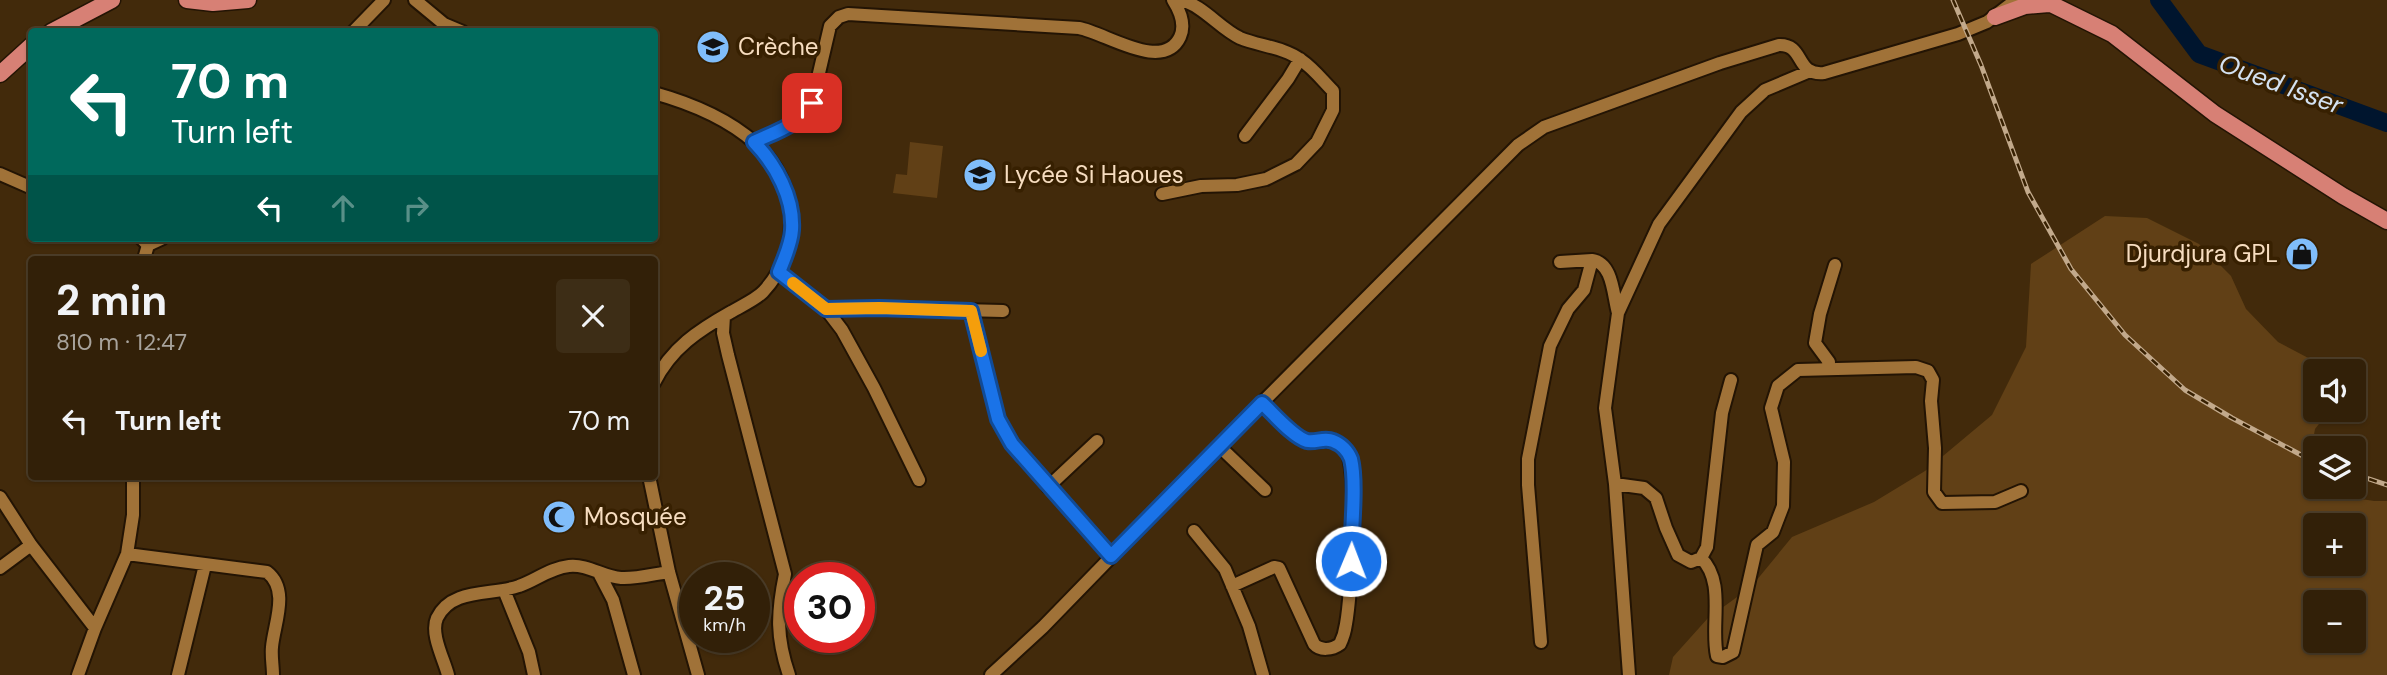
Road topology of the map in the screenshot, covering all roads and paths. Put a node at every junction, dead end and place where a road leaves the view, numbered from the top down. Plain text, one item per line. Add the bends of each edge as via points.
1 (112, 0) edge
2 (187, 0) edge
3 (248, 0) edge
4 (384, 0) edge
5 (415, 0) edge
6 (1173, 0) edge
7 (1180, 0) edge
8 (2016, 0) edge
9 (228, 1) edge
10 (2046, 2) edge
11 (1996, 7) edge
12 (59, 28) edge
13 (357, 28) edge
14 (454, 28) edge
15 (28, 49) edge
16 (1300, 59) junction
17 (1810, 71) junction
18 (0, 74) edge
19 (658, 94) edge
20 (1245, 136) dead end
21 (754, 142) junction
22 (0, 174) edge
23 (28, 186) edge
24 (1162, 194) dead end
25 (2387, 221) edge
26 (1592, 260) junction
27 (1560, 262) dead end
28 (1835, 265) dead end
29 (779, 272) junction
30 (826, 309) junction
31 (971, 311) junction
32 (1003, 311) dead end
33 (1618, 313) junction
34 (724, 316) junction
35 (1828, 369) junction
36 (658, 375) edge
37 (1731, 380) dead end
38 (1262, 403) junction
39 (1097, 441) dead end
40 (1219, 446) junction
41 (133, 480) edge
42 (650, 480) edge
43 (919, 480) dead end
44 (1615, 484) junction
45 (1048, 487) junction
46 (1265, 490) dead end
47 (2021, 491) dead end
48 (0, 497) edge
49 (1194, 531) dead end
50 (31, 545) junction
51 (127, 554) junction
52 (1111, 556) junction
53 (1701, 558) junction
54 (205, 565) junction
55 (0, 568) edge
56 (669, 572) junction
57 (600, 575) junction
58 (1232, 586) junction
59 (504, 590) junction
60 (95, 628) junction
61 (1541, 642) dead end
62 (78, 675) edge
63 (178, 675) edge
64 (272, 675) edge
65 (448, 675) edge
66 (534, 675) edge
67 (634, 675) edge
68 (698, 675) edge
69 (789, 675) edge
70 (991, 675) edge
71 (1263, 675) edge
72 (1629, 675) edge

1 - 12 main road
2 - 9 main road
3 - 9 main road
4 - 13 street
5 - 14 street
6 - 21 street via 1183,23 1181,36 1174,46 1153,52 1090,30 839,17 830,26 806,113
7 - 16 street via 1190,2 1240,38
8 - 11 street
10 - 11 main road
10 - 25 main road via 2112,34 2215,114
11 - 17 street via 1974,27 1958,34 1824,73
15 - 18 main road
16 - 20 street
16 - 24 street via 1333,91 1333,110 1317,142 1296,164 1266,179
17 - 33 street via 1765,90 1741,112 1659,224
17 - 38 street via 1794,50 1779,45 1544,127 1518,145
19 - 21 street via 699,108
21 - 29 street via 779,177 790,205 792,231
22 - 23 street
26 - 27 street
26 - 33 street via 1606,267
26 - 61 street via 1584,290 1568,309 1550,346 1528,459
28 - 35 street via 1815,343 1829,362
29 - 30 street
29 - 34 street via 761,294
30 - 31 street
30 - 43 street via 874,388
31 - 32 street
31 - 45 street via 998,419 1012,444
33 - 44 street via 1605,408
34 - 36 street via 677,348
34 - 69 street via 728,355 785,574 778,629
35 - 47 street via 1916,367 1928,371 1933,380 1934,492 1942,503 1994,502
35 - 53 street via 1798,370 1778,386 1772,408 1784,462 1783,506 1773,532 1757,545 1733,652 1723,657 1717,656 1714,644 1714,586 1709,566
37 - 53 street via 1721,413 1707,547
38 - 40 street
38 - 58 street via 1300,439 1331,440 1344,447 1350,458 1350,586 1340,644 1317,648 1279,568
39 - 45 street
40 - 46 street
40 - 52 street
41 - 51 street
42 - 56 street
44 - 53 street via 1644,488 1656,498 1678,555 1691,562
44 - 72 street
45 - 52 street
48 - 50 street
49 - 58 street via 1220,560
50 - 55 street
50 - 60 street
51 - 54 street
51 - 60 street
52 - 70 street
54 - 63 street
54 - 64 street via 267,572 272,577 280,605
56 - 57 street via 619,578
56 - 68 street
57 - 59 street via 583,566 568,566
57 - 67 street via 613,600
58 - 71 street
59 - 65 street via 459,598 437,618 435,629
59 - 66 street
60 - 62 street

